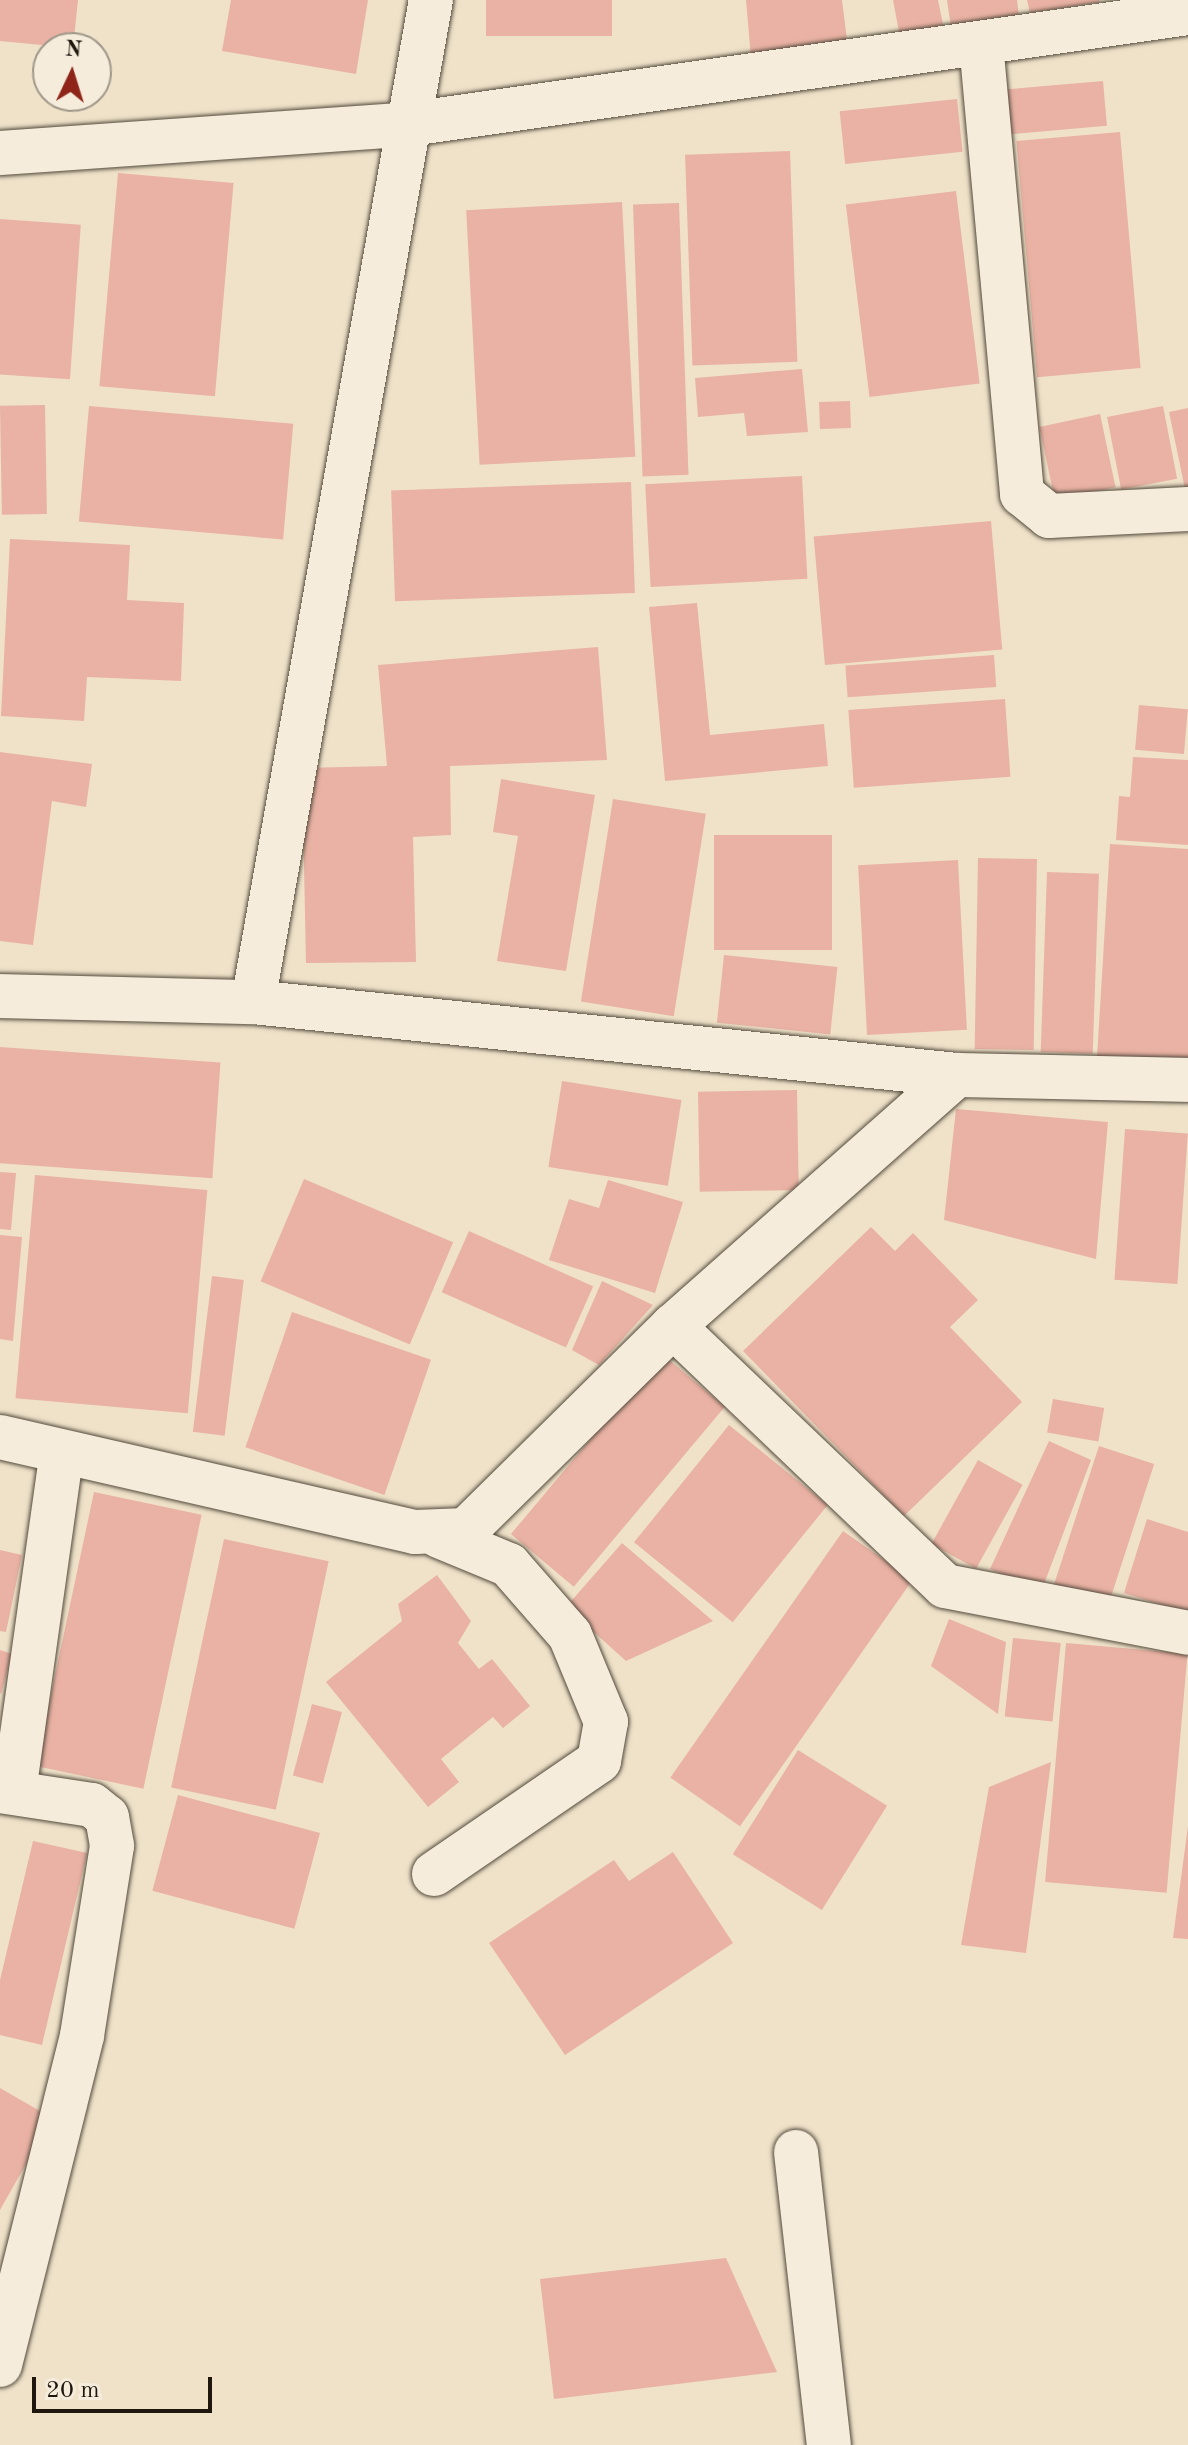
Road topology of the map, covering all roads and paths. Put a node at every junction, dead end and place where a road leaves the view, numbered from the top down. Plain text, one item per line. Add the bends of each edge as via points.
1 (431, 0) edge
2 (1188, 13) edge
3 (981, 43) junction
4 (410, 124) junction
5 (0, 153) edge
6 (1188, 509) edge
7 (0, 996) edge
8 (253, 1002) junction
9 (957, 1075) junction
10 (1188, 1080) edge
11 (673, 1326) junction
12 (0, 1437) edge
13 (62, 1452) junction
14 (439, 1536) junction
15 (1188, 1633) edge
16 (7, 1792) edge
17 (434, 1874) dead end
18 (796, 2152) dead end
19 (6, 2312) edge
20 (0, 2365) edge
21 (829, 2445) edge

1 - 4 street
2 - 3 street
3 - 4 street
3 - 6 street via 1022,494 1049,516
4 - 5 street
4 - 8 street
7 - 8 street
8 - 9 street
9 - 10 street
9 - 11 street
11 - 14 street via 466,1530
11 - 15 street via 945,1586
12 - 13 street
13 - 14 street
13 - 16 street
14 - 17 street via 509,1565 570,1635 606,1722 599,1761
16 - 19 street via 92,1805 107,1817 112,1846 82,2036
18 - 21 street
19 - 20 street

